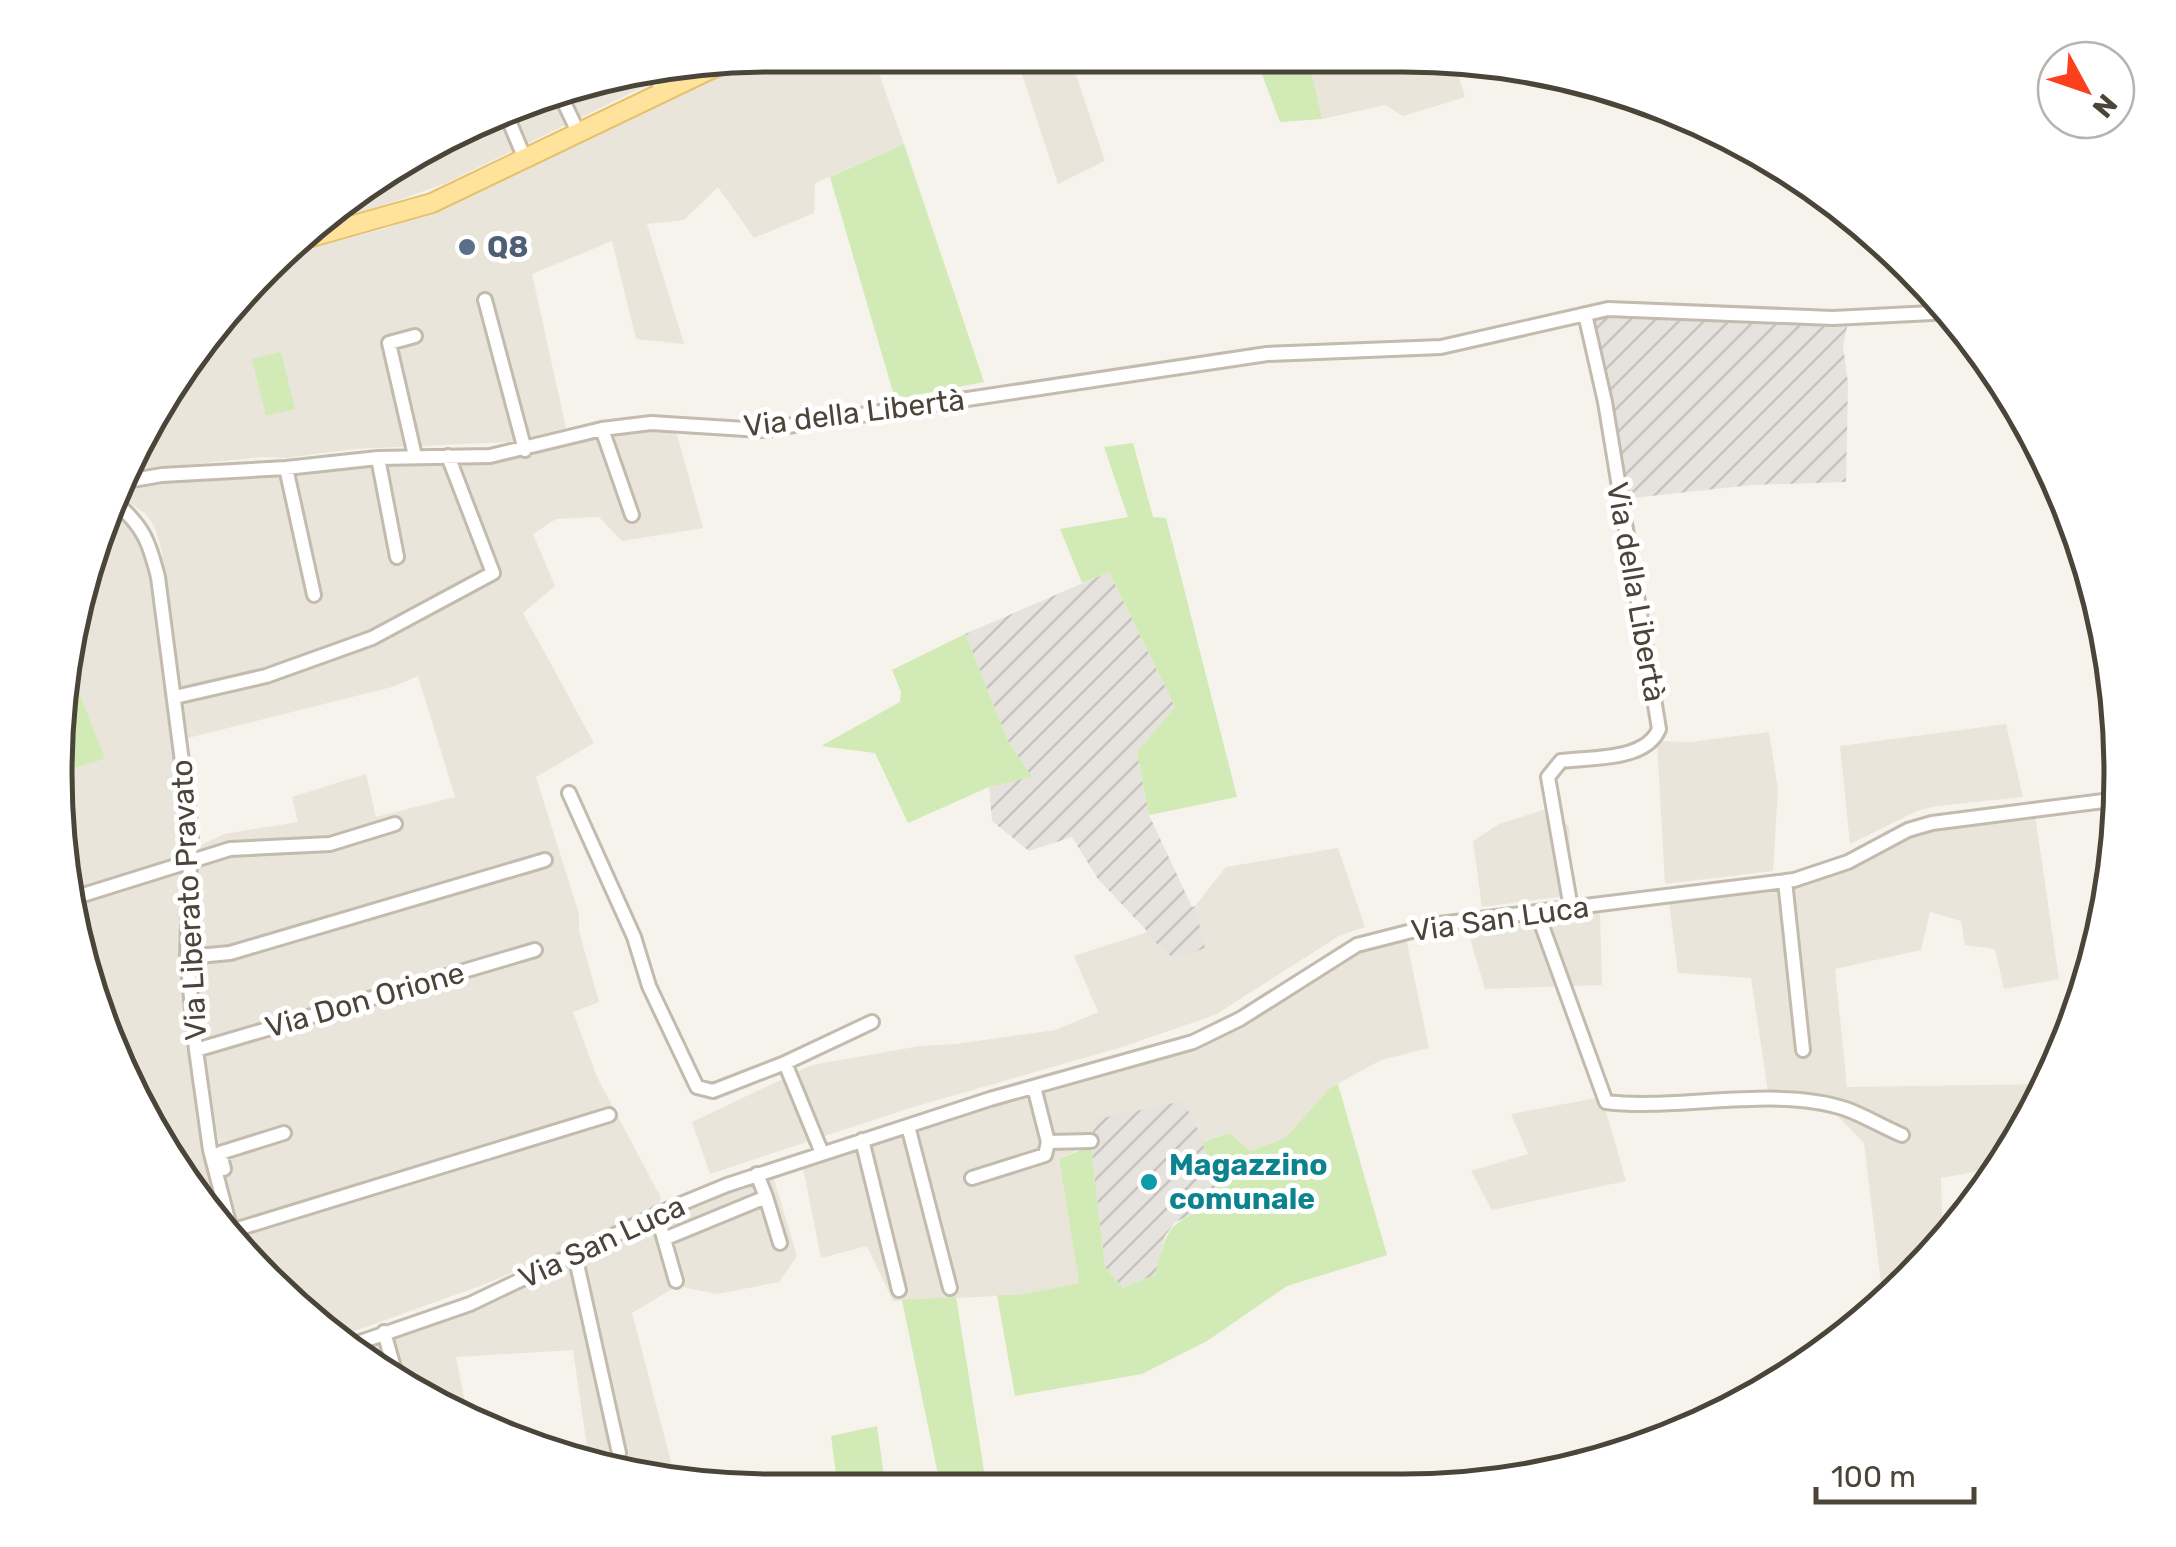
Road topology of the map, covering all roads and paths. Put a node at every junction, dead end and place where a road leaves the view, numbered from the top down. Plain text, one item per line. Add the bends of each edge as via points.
1 (695, 77) edge
2 (658, 82) edge
3 (664, 92) junction
4 (565, 105) edge
5 (510, 124) edge
6 (579, 134) junction
7 (525, 160) junction
8 (346, 218) edge
9 (350, 227) junction
10 (327, 233) edge
11 (485, 300) dead end
12 (1932, 313) edge
13 (1585, 314) junction
14 (415, 336) dead end
15 (602, 429) junction
16 (525, 450) junction
17 (415, 456) junction
18 (448, 456) junction
19 (378, 458) junction
20 (286, 468) junction
21 (138, 479) edge
22 (124, 510) edge
23 (632, 515) dead end
24 (397, 558) dead end
25 (314, 595) dead end
26 (175, 697) junction
27 (569, 793) dead end
28 (2103, 801) edge
29 (395, 824) dead end
30 (190, 860) junction
31 (545, 860) dead end
32 (1785, 881) junction
33 (83, 895) edge
34 (1572, 908) junction
35 (1538, 912) junction
36 (535, 950) dead end
37 (188, 957) junction
38 (872, 1022) dead end
39 (196, 1050) junction
40 (1803, 1050) dead end
41 (784, 1064) junction
42 (1034, 1087) junction
43 (610, 1115) dead end
44 (908, 1126) junction
45 (284, 1133) dead end
46 (1902, 1135) dead end
47 (862, 1140) junction
48 (1091, 1140) dead end
49 (1048, 1142) junction
50 (822, 1153) junction
51 (757, 1174) junction
52 (972, 1178) dead end
53 (766, 1197) junction
54 (226, 1211) edge
55 (657, 1214) junction
56 (230, 1216) edge
57 (245, 1234) edge
58 (664, 1239) junction
59 (780, 1244) dead end
60 (574, 1255) junction
61 (676, 1281) dead end
62 (950, 1288) dead end
63 (899, 1290) dead end
64 (384, 1332) junction
65 (362, 1341) edge
66 (392, 1361) edge
67 (619, 1453) dead end

1 - 3 main road
2 - 3 street
3 - 6 main road
4 - 6 street
5 - 7 street
6 - 7 main road
7 - 9 main road via 432,203
8 - 9 street
9 - 10 main road
11 - 16 street
12 - 13 street, Via della Libertà
13 - 15 street, Via della Libertà via 1441,347 1268,354 761,430 664,423
13 - 34 street, Via della Libertà via 1659,729 1640,750 1561,761 1548,776
14 - 17 street via 389,343
15 - 16 street, Via della Libertà
15 - 23 street
16 - 18 street, Via della Libertà
17 - 18 street, Via della Libertà
17 - 19 street, Via della Libertà
18 - 26 street via 493,573 372,638 266,676
19 - 20 street, Via della Libertà
19 - 24 street
20 - 21 street, Via della Libertà
20 - 25 street
22 - 26 street, Via Liberato Pravato via 149,542
26 - 30 street, Via Liberato Pravato
27 - 41 street via 697,1087 714,1091
28 - 32 street, Via San Luca via 1932,823 1848,862
29 - 30 street via 330,844 230,850
30 - 33 street
30 - 37 street, Via Liberato Pravato
31 - 37 street via 230,953
32 - 34 street, Via San Luca
32 - 40 street
34 - 35 street, Via San Luca
35 - 42 street, Via San Luca via 1439,924 1357,944 1217,1032
35 - 46 street via 1606,1102 1795,1101 1843,1108
36 - 39 street, Via Don Orione
37 - 39 street, Via Liberato Pravato
38 - 41 street
39 - 54 street, Via Liberato Pravato
41 - 50 street
42 - 44 street, Via San Luca
42 - 49 street
43 - 57 street
44 - 47 street, Via San Luca
44 - 62 street
45 - 56 street via 220,1153
47 - 50 street, Via San Luca
47 - 63 street
48 - 49 street
49 - 52 street via 1044,1155
50 - 51 street, Via San Luca
51 - 53 street
51 - 55 street, Via San Luca
53 - 58 street
53 - 59 street
55 - 58 street
55 - 60 street, Via San Luca
58 - 61 street
60 - 64 street, Via San Luca via 470,1304
60 - 67 street
64 - 65 street, Via San Luca
64 - 66 street

